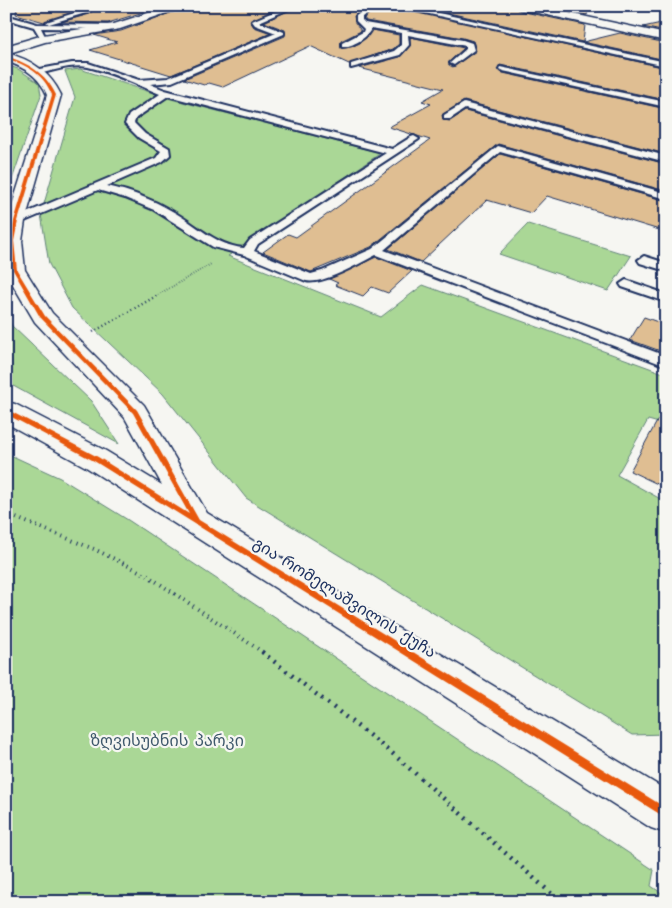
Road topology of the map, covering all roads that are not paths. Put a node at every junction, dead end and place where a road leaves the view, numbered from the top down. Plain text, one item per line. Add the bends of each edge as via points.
1 (182, 6) edge
2 (293, 6) edge
3 (374, 6) edge
4 (396, 6) edge
5 (520, 6) edge
6 (87, 11) dead end
7 (6, 17) edge
8 (364, 25) junction
9 (37, 26) junction
10 (116, 26) junction
11 (404, 32) junction
12 (666, 38) edge
13 (43, 39) junction
14 (345, 45) dead end
15 (6, 50) edge
16 (6, 57) edge
17 (454, 63) dead end
18 (666, 64) edge
19 (354, 66) dead end
20 (504, 69) dead end
21 (38, 72) junction
22 (169, 80) junction
23 (138, 82) junction
24 (165, 92) junction
25 (666, 105) edge
26 (447, 117) dead end
27 (414, 139) dead end
28 (394, 152) junction
29 (666, 159) edge
30 (100, 187) junction
31 (666, 196) edge
32 (16, 221) junction
33 (376, 251) junction
34 (247, 252) junction
35 (644, 260) dead end
36 (666, 267) edge
37 (626, 284) dead end
38 (666, 298) edge
39 (666, 361) edge
40 (6, 411) edge
41 (197, 522) junction
42 (666, 814) edge

1 - 10 street
2 - 22 lane via 256,21 282,33
3 - 8 lane via 360,16 359,21
4 - 18 lane
5 - 12 street
6 - 9 lane
7 - 9 lane
8 - 11 lane
8 - 14 lane via 368,29 366,33
9 - 10 lane
9 - 13 lane
10 - 13 street
11 - 17 lane via 469,45 470,50
11 - 19 lane via 405,45 396,53
13 - 15 street
16 - 21 street
20 - 25 lane
21 - 23 lane via 88,65
21 - 32 street via 49,83 54,95
22 - 23 lane
22 - 24 lane via 162,87
23 - 24 lane
24 - 28 lane
24 - 30 lane via 132,117 129,124 166,150 165,155
26 - 29 lane via 464,106
27 - 28 lane
28 - 34 lane via 254,242
30 - 32 lane
30 - 34 lane via 130,195 174,216 224,249
31 - 33 lane via 498,149
32 - 41 street via 12,241 15,270 43,317 135,412
33 - 34 lane via 310,278
33 - 39 lane
35 - 36 lane
37 - 38 lane
40 - 41 street, გია რომელაშვილის ქუჩა via 96,459
41 - 42 street, გია რომელაშვილის ქუჩა

